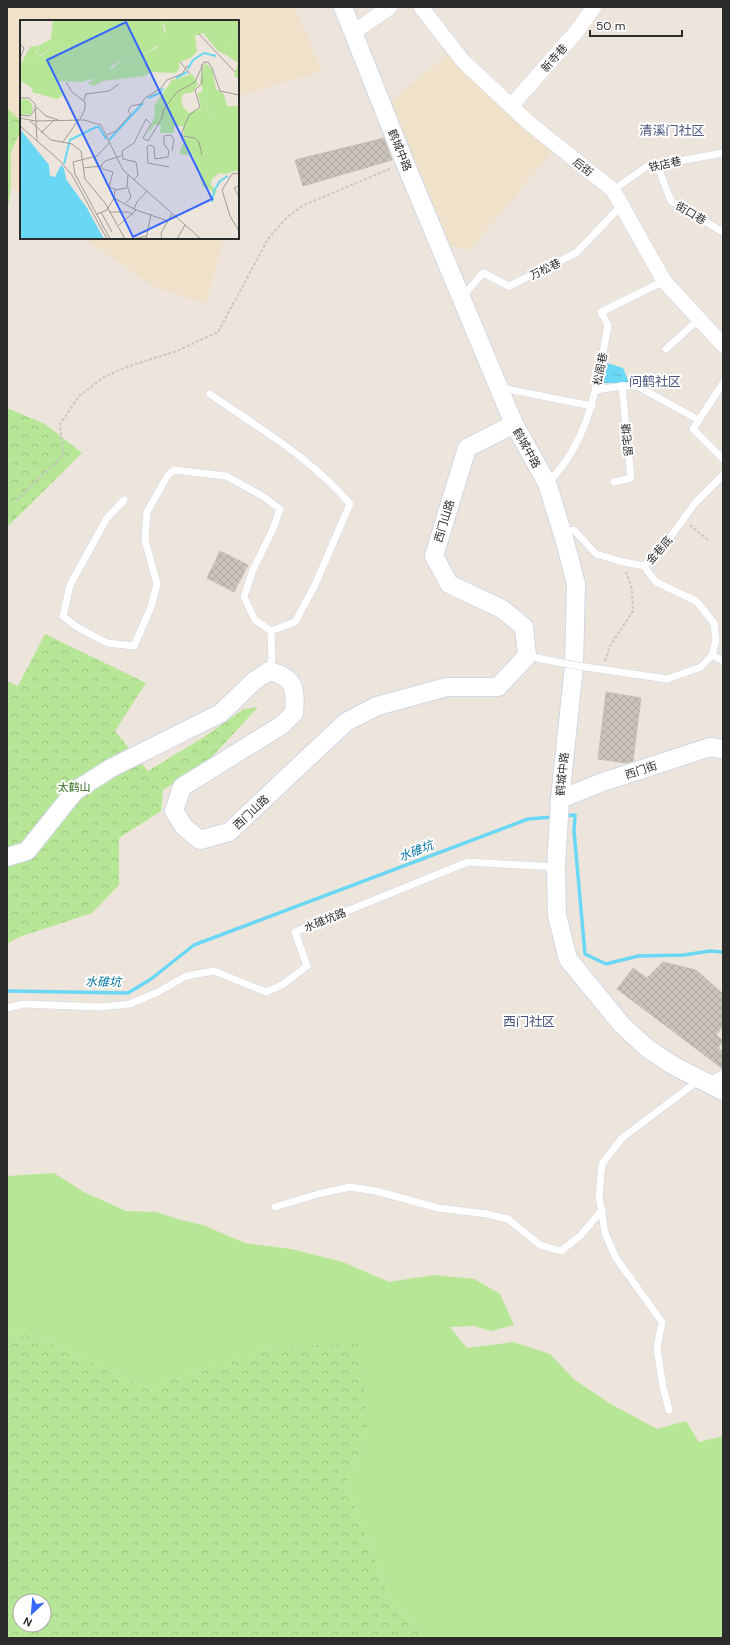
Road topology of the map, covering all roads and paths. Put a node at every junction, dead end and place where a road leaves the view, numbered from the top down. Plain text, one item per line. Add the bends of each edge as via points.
1 (343, 7) edge
2 (390, 7) edge
3 (421, 7) edge
4 (594, 7) edge
5 (354, 32) junction
6 (511, 106) junction
7 (723, 153) edge
8 (405, 163) junction
9 (657, 165) junction
10 (613, 190) junction
11 (622, 204) junction
12 (723, 232) edge
13 (664, 281) junction
14 (461, 298) junction
15 (699, 319) junction
16 (723, 345) edge
17 (666, 349) dead end
18 (723, 383) edge
19 (622, 386) junction
20 (498, 387) junction
21 (596, 390) junction
22 (210, 394) dead end
23 (592, 406) junction
24 (699, 420) junction
25 (514, 424) junction
26 (723, 459) edge
27 (723, 475) edge
28 (614, 482) dead end
29 (546, 483) junction
30 (124, 500) dead end
31 (17, 501) dead end
32 (683, 520) junction
33 (562, 532) junction
34 (708, 540) dead end
35 (623, 562) junction
36 (644, 566) junction
37 (271, 631) junction
38 (712, 655) junction
39 (526, 656) junction
40 (723, 661) edge
41 (269, 670) junction
42 (603, 670) junction
43 (723, 749) edge
44 (559, 811) junction
45 (7, 856) edge
46 (556, 867) junction
47 (7, 1008) edge
48 (714, 1083) edge
49 (275, 1206) dead end
50 (602, 1210) junction
51 (669, 1410) dead end

1 - 5 street, 鹤城中路
2 - 5 street
3 - 6 street, 后街 via 463,61
4 - 6 street, 新寺巷 via 577,31
5 - 8 street, 鹤城中路
6 - 10 street, 后街
7 - 9 lane, 铁店巷
8 - 14 street, 鹤城中路
8 - 31 path via 304,205 286,217 268,239 218,332 177,351 126,367 104,377 79,396 60,424 63,455 27,488
9 - 10 lane, 铁店巷 via 646,167
9 - 12 lane, 街口巷 via 670,201
10 - 11 street, 后街
11 - 13 street, 后街
11 - 14 lane, 万松巷 via 576,253 509,286 483,273
13 - 15 street, 后街
13 - 21 lane, 松阁巷 via 601,312 608,325
14 - 20 street, 鹤城中路
15 - 16 street, 后街
15 - 17 lane
18 - 24 lane
19 - 21 lane
19 - 24 lane via 637,386
19 - 28 lane, 留宅塘 via 631,478
20 - 23 lane
20 - 25 street, 鹤城中路
21 - 23 lane, 松阁巷
22 - 37 lane via 306,462 350,504 296,622
23 - 29 lane, 松阁巷 via 574,446 558,473
24 - 26 lane via 693,429
25 - 29 street, 鹤城中路
25 - 39 street, 西门山路 via 467,448 434,556 449,584 502,609 524,626
27 - 32 lane, 金巷底 via 695,503
29 - 33 street, 鹤城中路
30 - 37 lane via 107,518 70,585 63,616 77,627 107,643 134,646 151,607 157,584 145,540 147,512 168,475 174,470 226,476 280,508 244,597 255,620
32 - 34 path
32 - 36 lane, 金巷底
33 - 35 lane via 574,530 596,554
33 - 44 street, 鹤城中路 via 576,584 574,666
35 - 36 lane
35 - 42 path via 632,590 632,611 610,646
36 - 38 lane, 金巷底 via 656,582 696,601 714,623 716,641
37 - 41 lane via 272,659
38 - 40 lane
38 - 42 lane via 701,667 667,679
39 - 41 street, 西门山路 via 498,687 447,688 377,706 346,722 229,832 200,840 184,827 174,811 182,787 282,725 294,713 296,693 288,678
39 - 42 lane, bridge
41 - 45 street via 221,713 111,768 75,791 27,852
43 - 44 street, 西门街 via 710,747 603,782
44 - 46 street, 鹤城中路
46 - 47 lane, 水碓坑路 via 468,862 295,932 307,966 282,986 266,992 214,971 186,976 130,1004 100,1007 24,1004
46 - 48 street, 鹤城中路 via 557,915 568,959 622,1025 647,1048 674,1066
48 - 50 lane via 622,1138 602,1164 599,1196
49 - 50 lane via 350,1187 376,1191 438,1208 508,1219 540,1245 561,1251 581,1235
50 - 51 lane via 605,1233 616,1258 662,1322 657,1348

